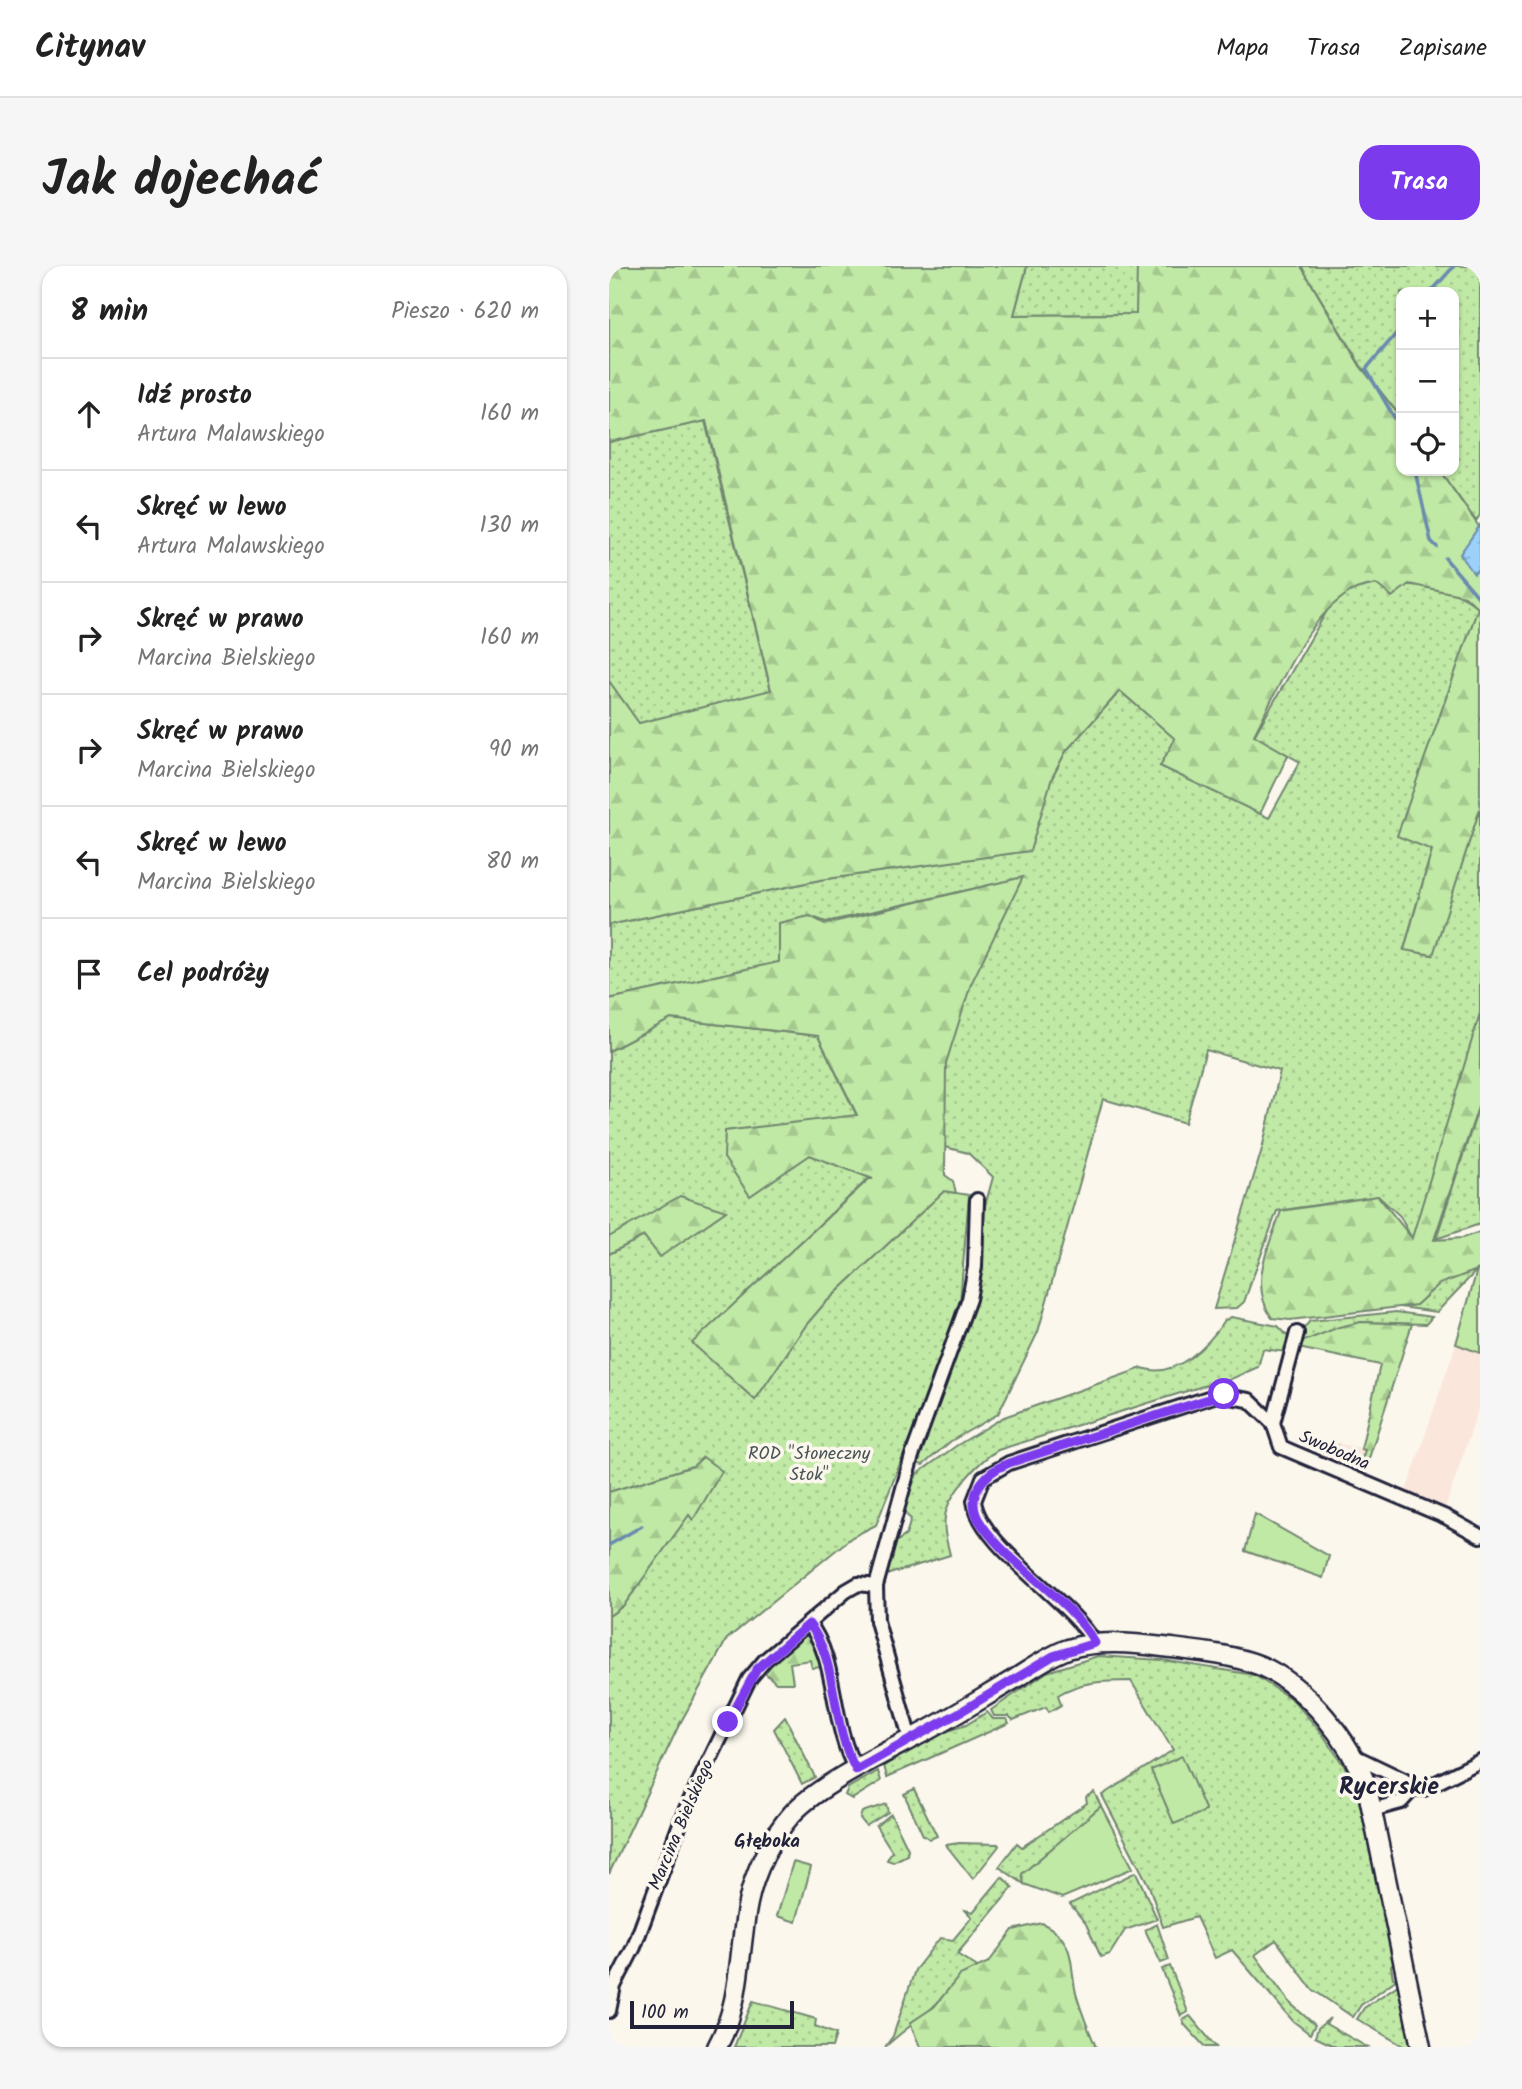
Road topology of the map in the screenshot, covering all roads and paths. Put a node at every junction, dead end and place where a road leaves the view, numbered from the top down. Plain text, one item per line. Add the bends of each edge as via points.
1 (977, 1200) dead end
2 (1297, 1333) dead end
3 (1273, 1423) junction
4 (1480, 1536) edge
5 (876, 1586) junction
6 (809, 1624) junction
7 (1095, 1643) junction
8 (911, 1739) junction
9 (1352, 1755) junction
10 (1480, 1760) edge
11 (856, 1770) junction
12 (1385, 1771) junction
13 (1367, 1787) junction
14 (1412, 1789) junction
15 (1372, 1810) junction
16 (609, 2011) edge
17 (717, 2047) edge
18 (1421, 2047) edge

1 - 5 street via 969,1299 912,1456
2 - 3 street
3 - 4 street, Swobodna via 1277,1440 1287,1451 1446,1517
3 - 7 street, Swobodna via 1249,1400 1217,1395 988,1472 974,1501 982,1525 1078,1619
5 - 6 street, Marcina Bielskiego via 858,1584
5 - 8 street via 877,1622
6 - 11 street via 820,1638 838,1728
6 - 16 street, Marcina Bielskiego via 765,1660 750,1679 684,1813 634,1947 614,1986
7 - 8 street via 1053,1656
7 - 9 street via 1197,1651 1262,1667 1317,1710
8 - 11 street
9 - 12 street
9 - 13 street
10 - 14 street via 1424,1789
11 - 17 street via 807,1800 769,1848 748,1903 738,1987
12 - 13 street
12 - 14 street
13 - 15 street
14 - 15 street via 1401,1802
15 - 18 street

